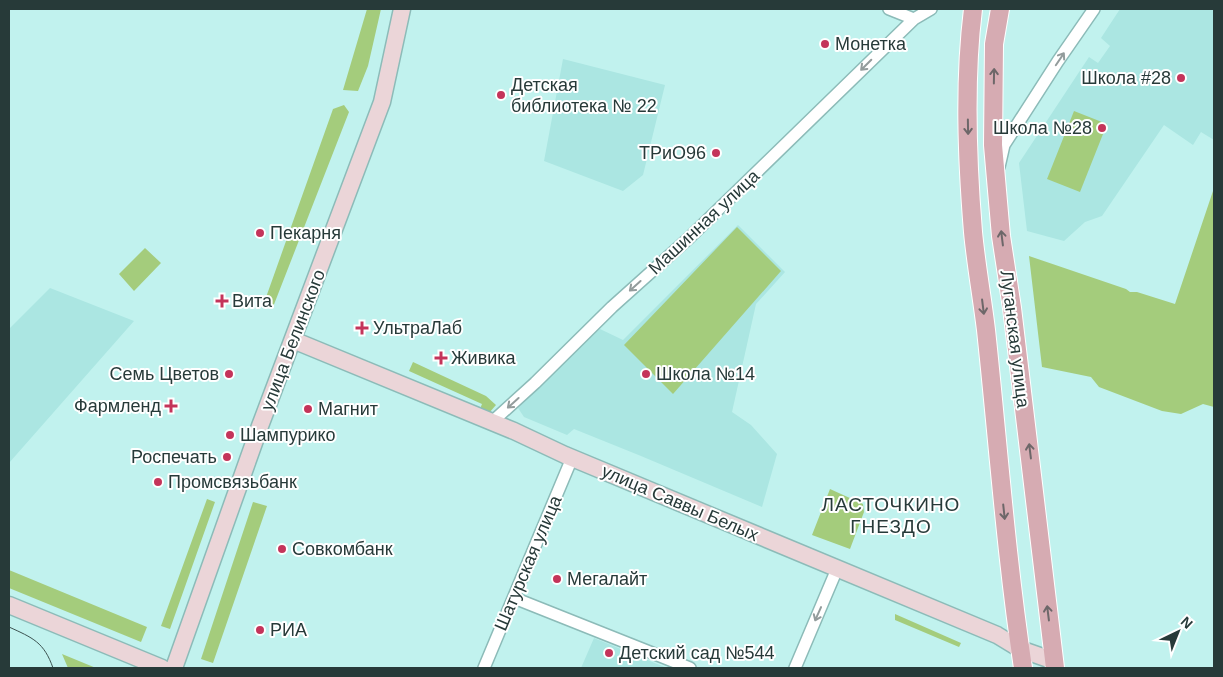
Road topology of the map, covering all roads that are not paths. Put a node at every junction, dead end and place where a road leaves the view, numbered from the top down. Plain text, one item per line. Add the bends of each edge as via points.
1 (402, 9) edge
2 (889, 9) edge
3 (931, 9) edge
4 (973, 9) edge
5 (1000, 9) edge
6 (1094, 9) edge
7 (914, 20) junction
8 (996, 178) junction
9 (293, 340) junction
10 (492, 422) junction
11 (572, 458) junction
12 (837, 569) junction
13 (514, 598) junction
14 (9, 605) edge
15 (1020, 649) junction
16 (1058, 666) edge
17 (162, 668) edge
18 (174, 668) edge
19 (484, 668) edge
20 (690, 668) edge
21 (794, 668) edge
22 (1023, 668) edge

1 - 9 street, улица Белинского via 382,102
2 - 7 street
3 - 7 street, Машинная улица
4 -> 15 main road, Луганская улица via 968,126 973,233
8 -> 5 main road, Луганская улица via 993,145 994,44
8 -> 6 street via 1004,145
7 -> 10 street, Машинная улица via 690,238 612,307
16 -> 8 main road, Луганская улица
9 - 10 street, улица Саввы Белых
9 - 18 street, улица Белинского
10 - 11 street, улица Саввы Белых
11 - 12 street, улица Саввы Белых
11 - 13 street, Шатурская улица
12 - 15 street, улица Саввы Белых via 998,635
12 -> 21 street
13 - 19 street, Шатурская улица
13 - 20 street
14 - 17 street
15 - 16 street, улица Саввы Белых
15 - 22 main road, Луганская улица

